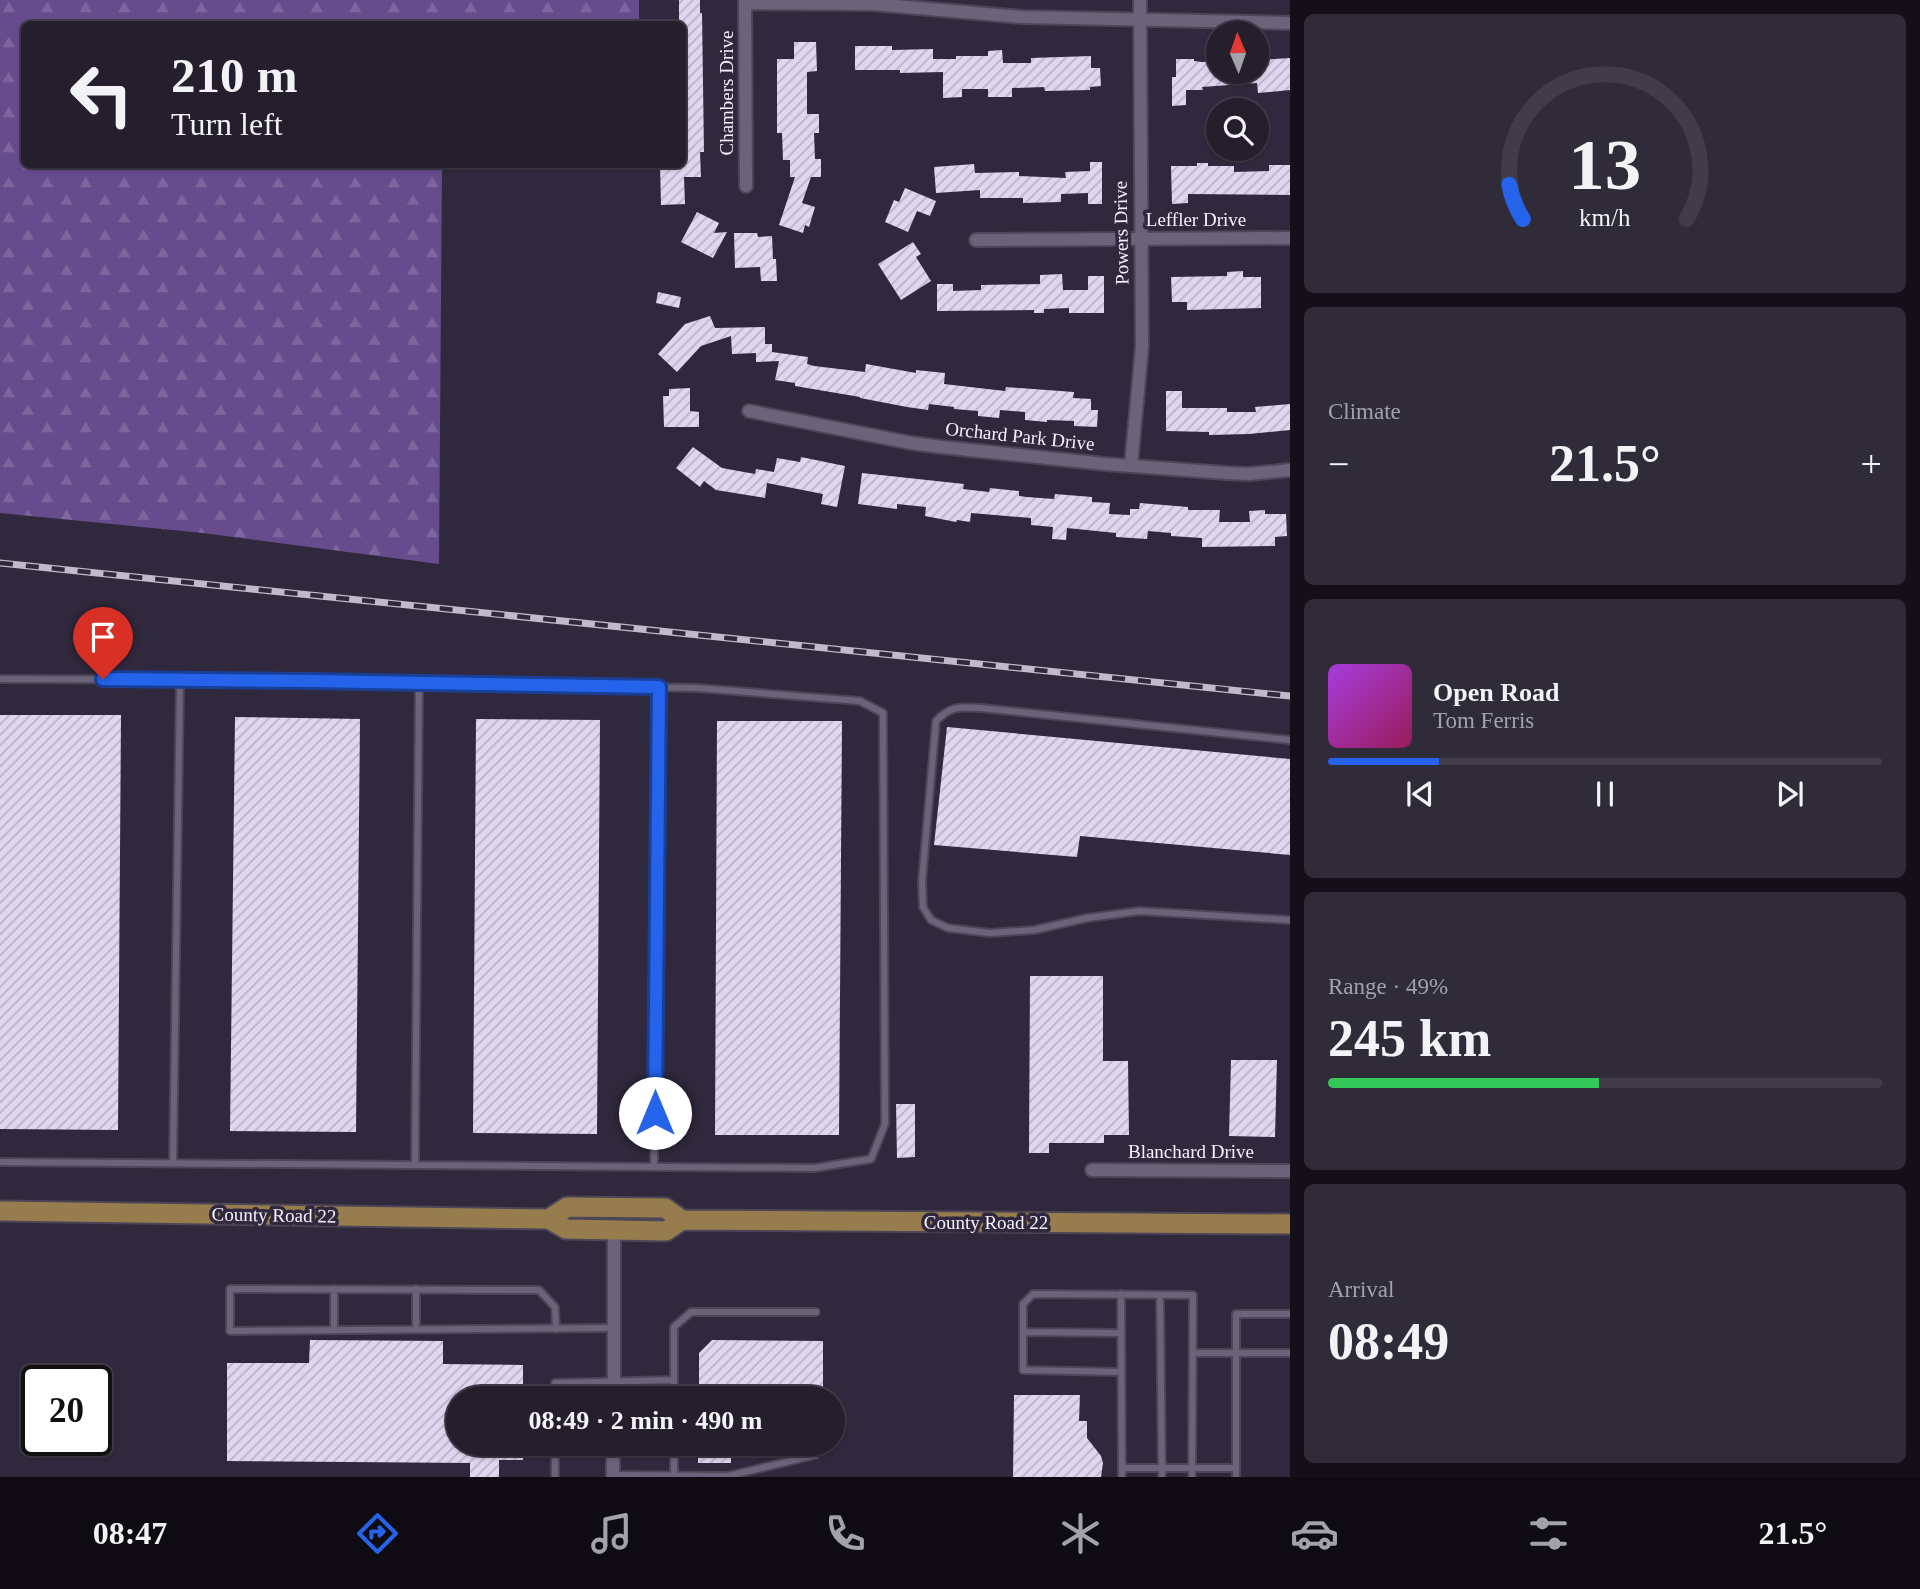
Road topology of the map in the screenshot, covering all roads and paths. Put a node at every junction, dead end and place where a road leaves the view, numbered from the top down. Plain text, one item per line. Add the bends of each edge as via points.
1 (1140, 0) edge
2 (745, 1) edge
3 (1139, 20) junction
4 (1290, 23) edge
5 (746, 187) dead end
6 (1290, 238) edge
7 (1140, 239) junction
8 (976, 240) dead end
9 (748, 411) dead end
10 (1131, 465) junction
11 (1290, 471) edge
12 (0, 679) edge
13 (180, 680) junction
14 (419, 683) junction
15 (659, 687) junction
16 (1290, 740) edge
17 (1290, 920) edge
18 (0, 1162) edge
19 (173, 1163) junction
20 (415, 1165) junction
21 (654, 1167) junction
22 (1092, 1170) dead end
23 (1290, 1171) edge
24 (0, 1211) edge
25 (549, 1219) junction
26 (682, 1220) junction
27 (1290, 1224) edge
28 (614, 1230) junction
29 (334, 1289) junction
30 (416, 1289) junction
31 (1121, 1294) junction
32 (1160, 1294) junction
33 (816, 1312) dead end
34 (1290, 1314) edge
35 (614, 1328) junction
36 (416, 1329) junction
37 (555, 1329) junction
38 (334, 1330) junction
39 (1023, 1332) junction
40 (1121, 1333) junction
41 (1193, 1353) junction
42 (1236, 1353) junction
43 (1290, 1353) edge
44 (1121, 1372) junction
45 (674, 1380) junction
46 (614, 1382) junction
47 (555, 1386) edge
48 (614, 1386) edge
49 (674, 1386) edge
50 (555, 1456) edge
51 (613, 1456) edge
52 (674, 1456) edge
53 (812, 1456) edge
54 (1122, 1468) junction
55 (1162, 1468) junction
56 (1192, 1468) junction
57 (1236, 1468) junction
58 (674, 1475) edge
59 (613, 1476) edge
60 (555, 1477) edge
61 (1122, 1477) edge
62 (1162, 1477) edge
63 (1192, 1477) edge
64 (1236, 1477) edge

1 - 3 street, Powers Drive
2 - 3 street
2 - 5 street, Chambers Drive
3 - 4 street
3 - 7 street, Powers Drive
6 - 7 street, Leffler Drive
7 - 8 street, Leffler Drive
7 - 10 street, Powers Drive via 1143,347
9 - 10 street, Orchard Park Drive via 911,443
10 - 11 street, Orchard Park Drive via 1249,474
12 - 13 lane
13 - 14 lane
13 - 19 lane
14 - 15 lane
14 - 20 lane
15 - 21 lane
15 - 21 lane via 860,701 883,713 884,1124 871,1159 814,1168
16 - 17 lane via 981,708 946,711 936,721 922,881 923,907 931,920 948,928 990,933 1140,911
18 - 19 lane
19 - 20 lane
20 - 21 lane
22 - 23 street, Blanchard Drive
24 - 25 main road, County Road 22
25 - 26 main road, County Road 22 via 567,1207 665,1208
25 - 28 main road, County Road 22 via 566,1229
26 - 27 main road, County Road 22
26 - 28 main road, County Road 22 via 666,1231
28 - 35 street
29 - 30 lane
29 - 38 lane
29 - 38 lane via 230,1289 230,1331
30 - 36 lane
30 - 37 lane via 539,1290 555,1307
31 - 32 lane
31 - 39 lane via 1033,1294 1023,1304
31 - 40 lane
32 - 41 lane via 1193,1295
32 - 55 lane
33 - 45 lane via 691,1312 674,1327
34 - 42 lane via 1236,1314
35 - 37 lane
35 - 46 street
36 - 37 lane
36 - 38 lane
39 - 40 lane
39 - 44 lane via 1023,1370
40 - 44 lane
41 - 42 lane
41 - 56 lane
42 - 43 lane
42 - 57 lane
44 - 54 lane
45 - 46 lane
45 - 49 lane
46 - 47 lane
46 - 48 street
50 - 60 lane
51 - 59 street
52 - 58 lane
53 - 58 lane via 728,1476
54 - 55 lane
54 - 61 lane
55 - 56 lane
55 - 62 lane
56 - 57 lane
56 - 63 lane
57 - 64 lane
58 - 59 lane

